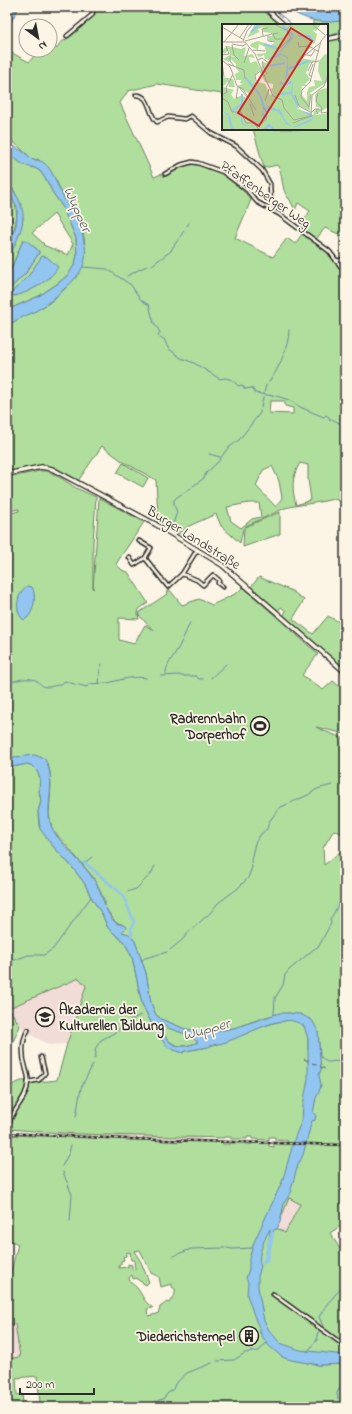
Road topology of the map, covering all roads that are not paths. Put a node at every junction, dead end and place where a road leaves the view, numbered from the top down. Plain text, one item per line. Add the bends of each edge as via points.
1 (92, 7) edge
2 (264, 7) edge
3 (283, 24) edge
4 (345, 34) edge
5 (67, 36) dead end
6 (328, 39) edge
7 (136, 95) dead end
8 (165, 174) dead end
9 (271, 209) junction
10 (345, 259) edge
11 (336, 261) junction
12 (345, 272) edge
13 (7, 474) edge
14 (139, 541) dead end
15 (197, 549) junction
16 (129, 557) dead end
17 (145, 558) junction
18 (182, 574) junction
19 (223, 587) dead end
20 (345, 672) edge
21 (28, 1030) dead end
22 (41, 1057) dead end
23 (28, 1082) junction
24 (8, 1127) edge
25 (7, 1136) edge
26 (273, 1294) dead end
27 (345, 1346) edge

1 - 5 street via 92,16
2 - 3 main road
4 - 6 main road
7 - 9 street via 147,100 150,112 157,122 168,117 184,119 192,116 211,133 241,150 268,179
8 - 9 street, Pfaffenberger Weg via 181,164 192,162 217,169 239,184 257,202
9 - 11 street, Pfaffenberger Weg via 329,252
10 - 11 street
11 - 12 street, Pfaffenberger Weg
13 - 15 main road, Burger Landstraße via 42,467 53,469
14 - 17 street via 151,548
15 - 18 street
15 - 20 main road, Burger Landstraße via 230,571
16 - 17 street via 134,565
17 - 18 street via 167,587
18 - 19 street via 203,585 213,575
21 - 23 street via 22,1048
22 - 23 street via 46,1073 39,1080
23 - 24 street via 24,1098
24 - 25 street, bridge
26 - 27 street

